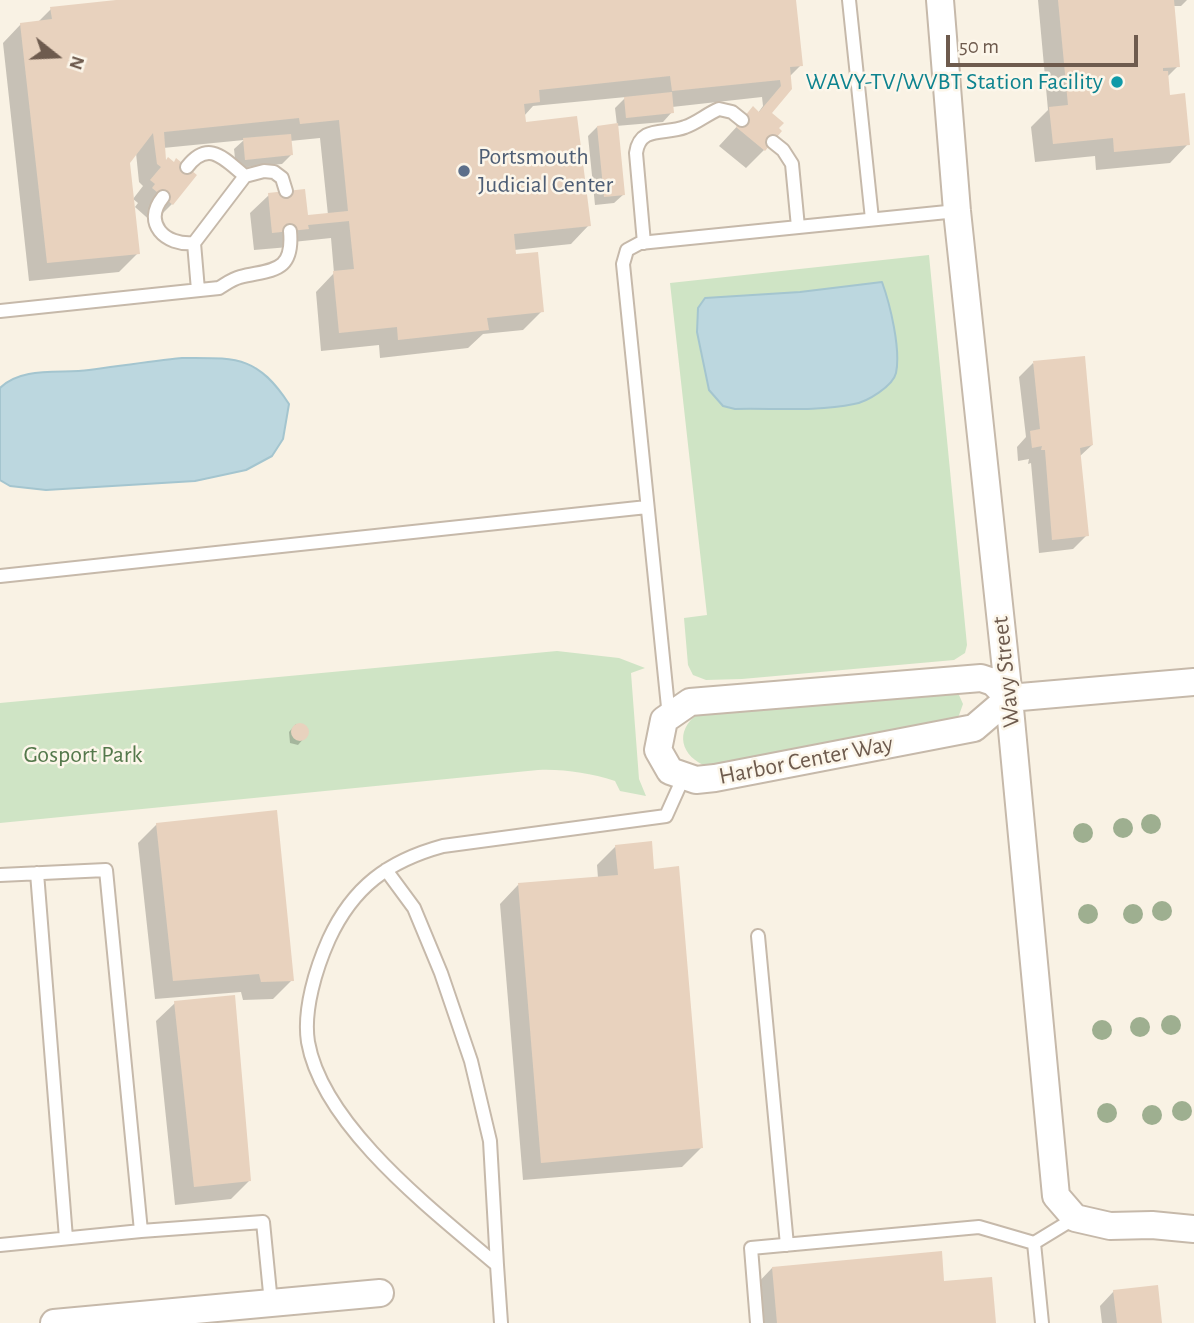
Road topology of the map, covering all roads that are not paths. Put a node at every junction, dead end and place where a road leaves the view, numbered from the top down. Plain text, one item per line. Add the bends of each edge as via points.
1 (849, 0) edge
2 (940, 0) edge
3 (742, 120) dead end
4 (773, 142) dead end
5 (187, 167) dead end
6 (245, 176) junction
7 (286, 191) dead end
8 (163, 197) dead end
9 (957, 211) junction
10 (872, 219) junction
11 (798, 227) junction
12 (289, 231) dead end
13 (194, 243) junction
14 (644, 243) junction
15 (198, 290) junction
16 (0, 312) edge
17 (647, 508) junction
18 (0, 576) edge
19 (1194, 681) edge
20 (1009, 698) junction
21 (669, 717) junction
22 (684, 776) junction
23 (386, 870) junction
24 (37, 873) junction
25 (0, 875) edge
26 (758, 936) dead end
27 (1075, 1218) junction
28 (1194, 1229) edge
29 (141, 1231) junction
30 (66, 1238) junction
31 (1034, 1243) junction
32 (0, 1245) edge
33 (787, 1245) junction
34 (497, 1265) junction
35 (380, 1293) dead end
36 (271, 1303) junction
37 (54, 1323) edge
38 (501, 1323) edge
39 (757, 1323) edge
40 (1042, 1323) edge

1 - 10 lane
2 - 9 street, Wavy Street
3 - 14 lane via 719,109 686,127 644,136 636,153
4 - 11 lane via 792,164
5 - 6 lane via 202,153 212,152
6 - 7 lane via 274,172 282,178
6 - 13 lane
8 - 13 lane via 154,213 160,231 178,243
9 - 10 lane
9 - 20 street, Wavy Street
10 - 11 lane
11 - 14 lane
12 - 15 lane via 288,256 278,268 237,278 219,288
13 - 15 lane
14 - 17 lane via 627,250 623,264
15 - 16 lane
17 - 18 lane
17 - 21 lane
19 - 20 street
20 - 21 street via 981,678 690,702
20 - 22 street, Harbor Center Way via 974,729 715,778
20 - 27 street, Wavy Street via 1056,1196
21 - 22 street, Harbor Center Way via 664,720 658,750 670,771
22 - 23 lane via 666,816 443,846 417,853
23 - 34 lane via 414,908 471,1061 489,1141
23 - 34 lane via 364,886 339,918 323,953 310,997 308,1041 317,1071 338,1109 386,1169
24 - 25 lane
24 - 29 lane via 106,870
24 - 30 lane
26 - 33 lane
27 - 28 street via 1110,1226
27 - 31 lane
29 - 30 lane
29 - 36 lane via 263,1222
30 - 32 lane
31 - 33 lane via 979,1227
31 - 40 lane
33 - 39 lane via 751,1248
34 - 38 lane
35 - 36 street
36 - 37 street

